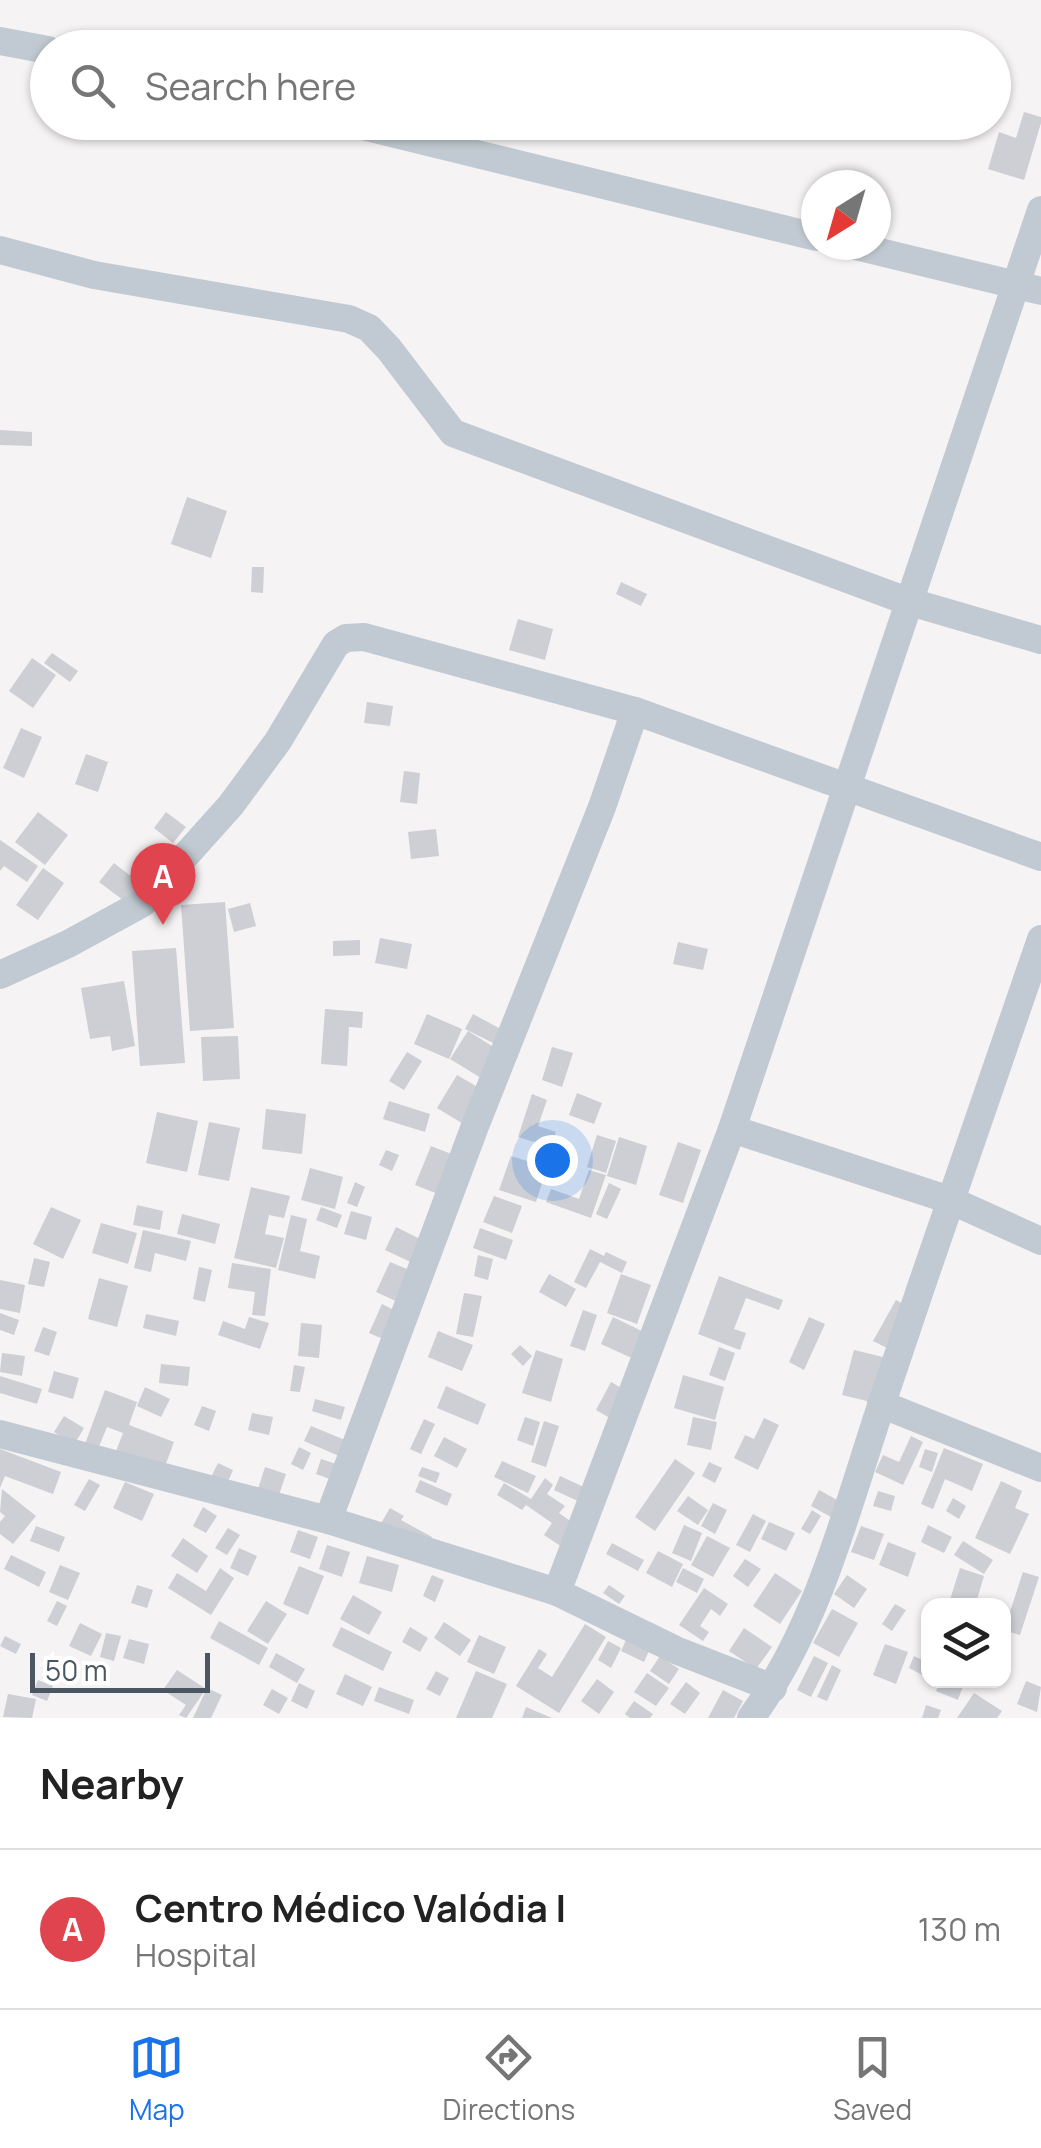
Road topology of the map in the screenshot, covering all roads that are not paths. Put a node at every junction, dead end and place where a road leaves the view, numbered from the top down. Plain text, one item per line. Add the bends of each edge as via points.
1 (0, 41) edge
2 (30, 47) edge
3 (420, 140) edge
4 (1041, 210) edge
5 (801, 232) edge
6 (0, 250) edge
7 (891, 255) edge
8 (1028, 288) edge
9 (907, 601) junction
10 (1041, 640) edge
11 (635, 711) junction
12 (848, 790) junction
13 (1041, 857) edge
14 (1041, 939) edge
15 (0, 975) edge
16 (732, 1129) junction
17 (950, 1200) junction
18 (1041, 1241) edge
19 (882, 1404) junction
20 (0, 1434) edge
21 (1041, 1468) edge
22 (328, 1520) junction
23 (558, 1592) junction
24 (773, 1688) junction
25 (752, 1718) edge

1 - 2 street
3 - 5 street
4 - 8 street
6 - 9 street via 94,276 349,319 389,349 453,433
7 - 8 street
8 - 9 street
9 - 10 street
9 - 12 street
11 - 12 street
11 - 15 street via 364,637 346,638 232,805 143,903
11 - 22 street
12 - 13 street
12 - 16 street
14 - 17 street
16 - 17 street
16 - 23 street
17 - 18 street
17 - 19 street
19 - 21 street
19 - 24 street via 831,1563
20 - 22 street
22 - 23 street
23 - 24 street
24 - 25 street

